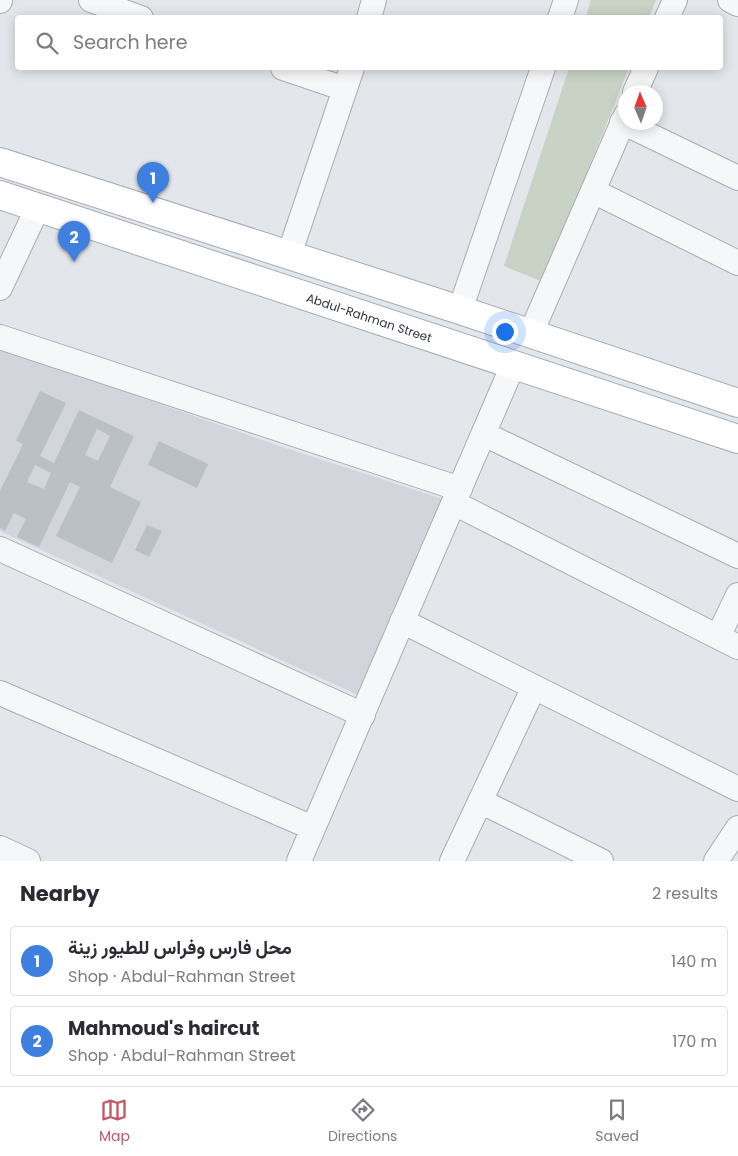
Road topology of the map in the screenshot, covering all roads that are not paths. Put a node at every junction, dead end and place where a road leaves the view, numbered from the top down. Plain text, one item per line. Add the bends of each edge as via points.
1 (91, 0) edge
2 (374, 0) edge
3 (566, 0) edge
4 (675, 0) edge
5 (730, 0) edge
6 (738, 4) edge
7 (133, 15) edge
8 (369, 15) edge
9 (561, 15) edge
10 (668, 15) edge
11 (296, 70) edge
12 (542, 70) edge
13 (645, 70) edge
14 (348, 78) edge
15 (638, 85) edge
16 (619, 130) edge
17 (647, 130) edge
18 (0, 162) edge
19 (738, 178) edge
20 (593, 191) junction
21 (0, 195) edge
22 (38, 207) junction
23 (289, 255) junction
24 (738, 263) edge
25 (0, 288) edge
26 (460, 310) junction
27 (531, 333) junction
28 (0, 337) edge
29 (513, 365) junction
30 (738, 402) edge
31 (484, 434) junction
32 (738, 439) edge
33 (457, 496) junction
34 (0, 549) edge
35 (738, 556) edge
36 (738, 594) edge
37 (402, 621) junction
38 (728, 642) edge
39 (534, 687) junction
40 (0, 693) edge
41 (363, 715) junction
42 (738, 789) edge
43 (480, 801) junction
44 (313, 828) junction
45 (738, 828) edge
46 (0, 848) edge
47 (28, 861) edge
48 (299, 861) edge
49 (452, 861) edge
50 (601, 861) edge
51 (716, 861) edge

1 - 7 street
2 - 8 street
3 - 9 street
4 - 10 street
5 - 6 street
11 - 14 street
12 - 26 street
13 - 15 street
14 - 23 street
16 - 20 street
17 - 19 street
18 - 23 main road
20 - 24 street
20 - 27 street
21 - 22 main road, Abdul-Rahman Street
22 - 25 street
22 - 29 main road, Abdul-Rahman Street
23 - 26 main road
26 - 27 main road
27 - 30 main road
28 - 33 street
29 - 31 street
29 - 32 main road, Abdul-Rahman Street
31 - 33 street
31 - 35 street
33 - 37 street
33 - 38 street
34 - 41 street
36 - 38 street
37 - 39 street
37 - 41 street
39 - 42 street
39 - 43 street
40 - 44 street
41 - 44 street
43 - 49 street
43 - 50 street
44 - 48 street
45 - 51 street
46 - 47 street

